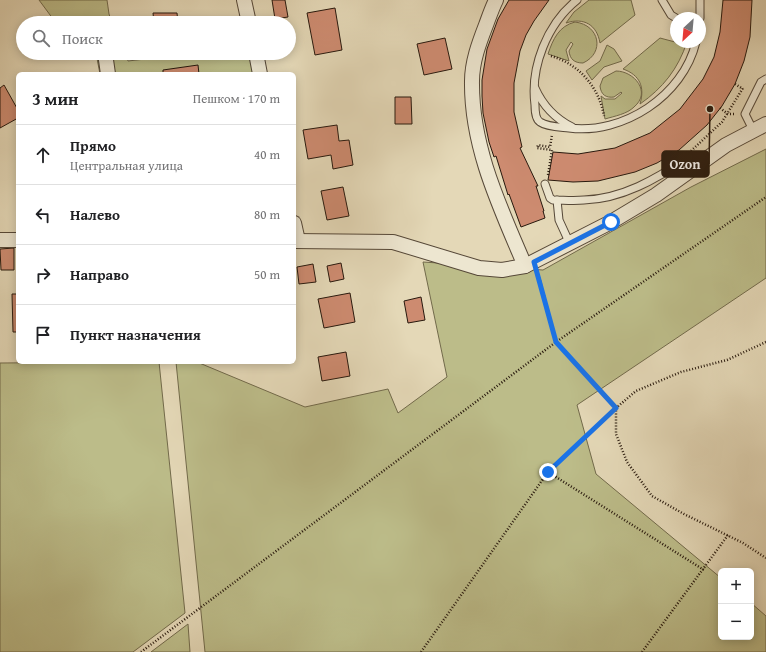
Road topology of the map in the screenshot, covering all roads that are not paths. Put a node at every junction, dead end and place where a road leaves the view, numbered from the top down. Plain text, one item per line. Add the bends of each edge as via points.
1 (244, 0) edge
2 (496, 0) edge
3 (577, 0) edge
4 (662, 0) edge
5 (700, 0) edge
6 (700, 12) edge
7 (670, 13) edge
8 (247, 16) edge
9 (694, 48) edge
10 (106, 60) edge
11 (257, 60) edge
12 (108, 72) edge
13 (260, 72) edge
14 (766, 79) edge
15 (534, 84) junction
16 (766, 124) edge
17 (576, 129) junction
18 (753, 130) junction
19 (688, 155) road end
20 (546, 182) road end
21 (557, 200) junction
22 (0, 240) edge
23 (16, 240) edge
24 (296, 241) edge
25 (570, 244) junction
26 (530, 264) junction

1 - 8 street
2 - 26 street via 480,39 472,81 478,139 490,184
3 - 15 lane via 551,31 541,54
4 - 7 lane
5 - 6 lane
9 - 17 lane via 677,81 649,108 605,126
10 - 12 street
11 - 13 street
14 - 18 lane via 761,82 745,114
15 - 17 lane via 540,99 550,112
15 - 17 lane via 534,103 538,121 554,127
16 - 18 street
18 - 25 street via 726,145 656,196
19 - 21 lane via 643,185 613,196
20 - 21 lane via 550,198
21 - 25 lane via 560,220
22 - 23 street
24 - 26 street via 393,242 479,268 502,270
25 - 26 street

